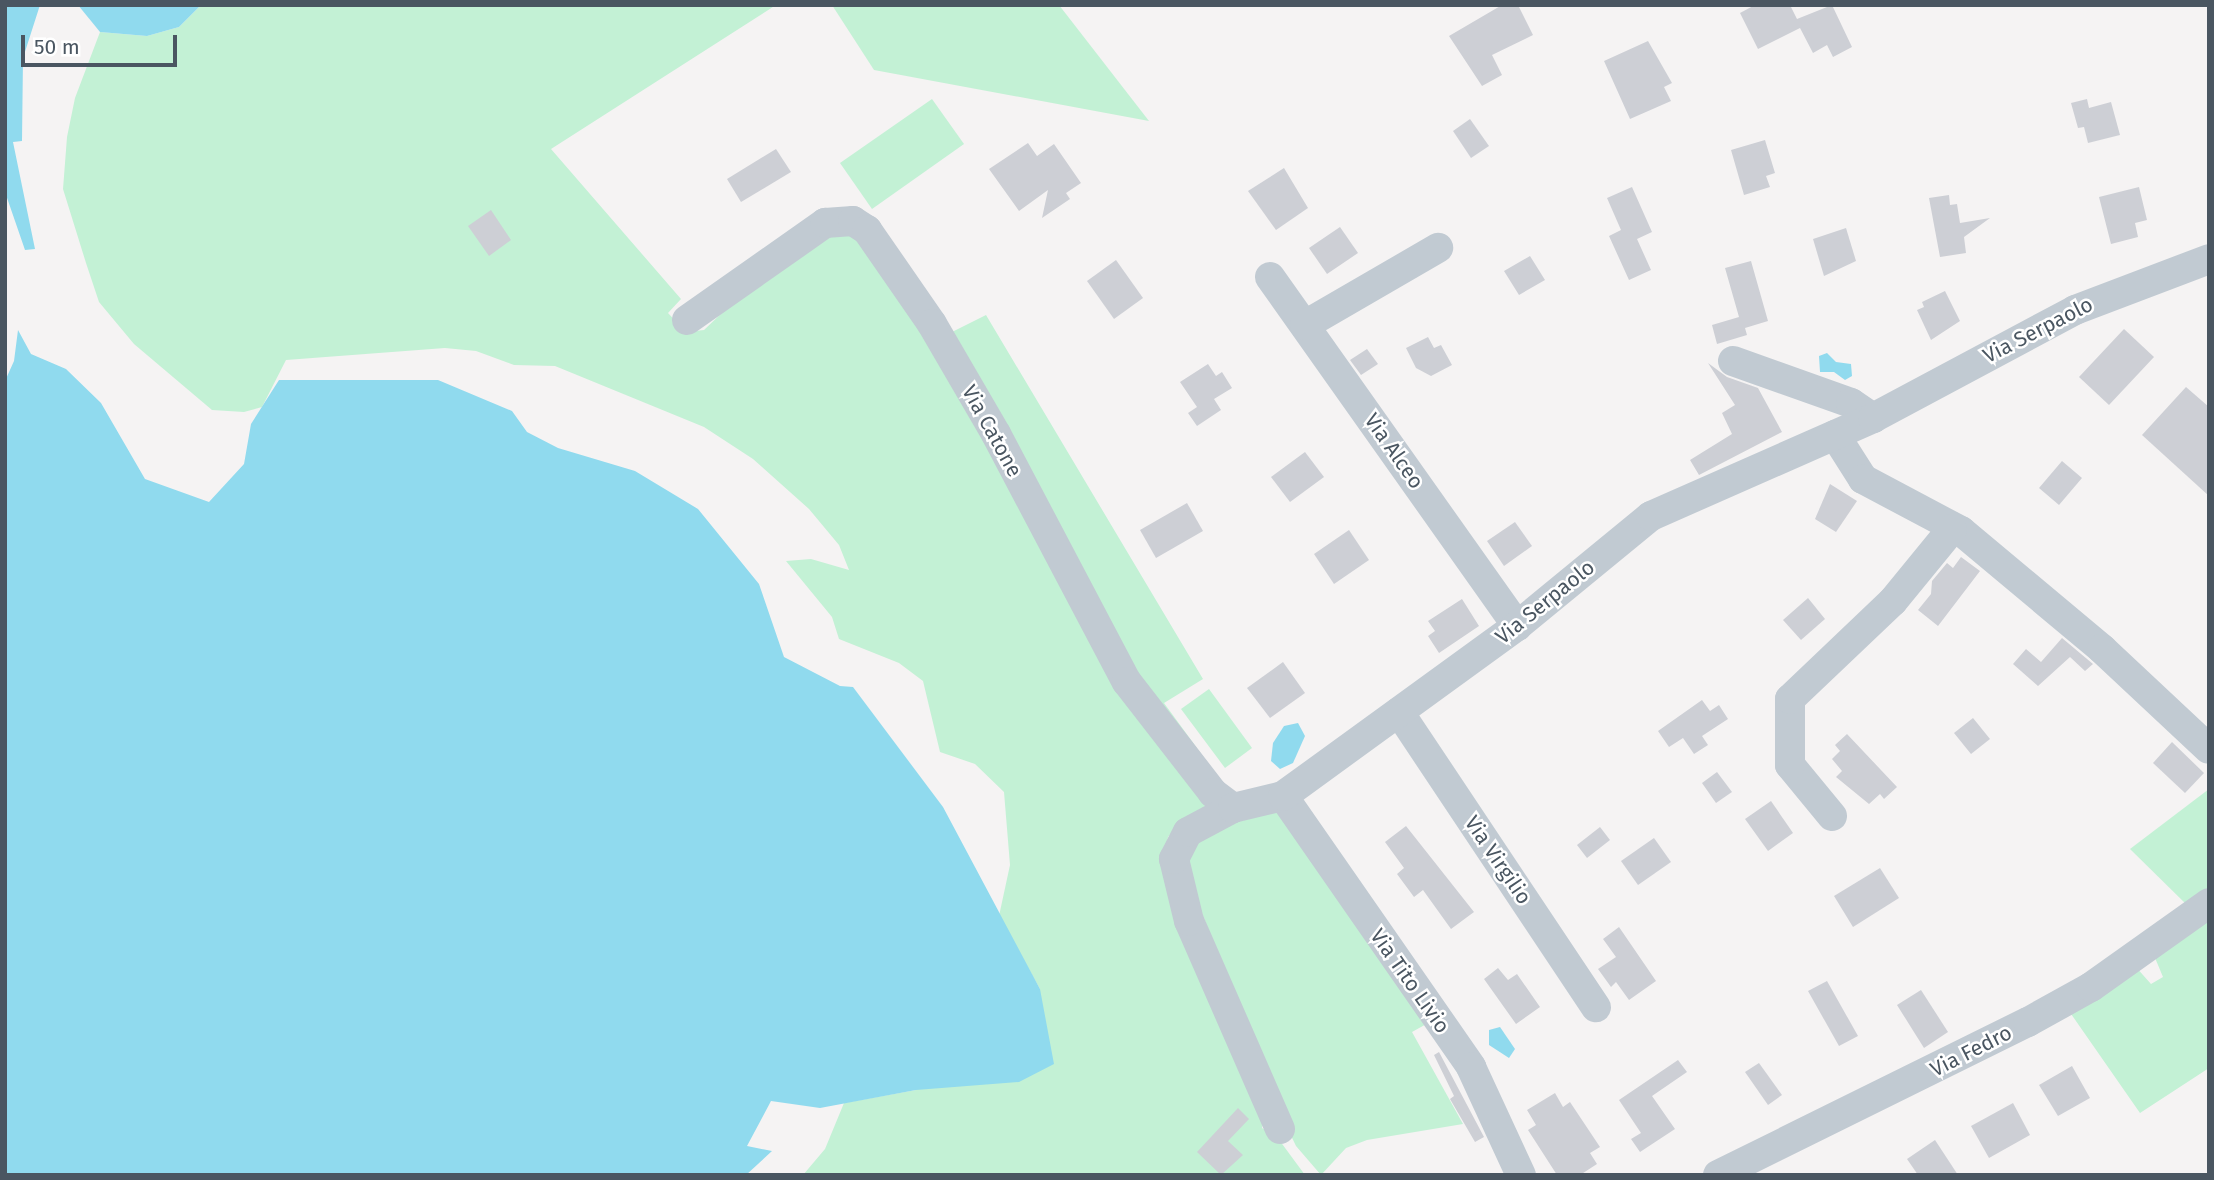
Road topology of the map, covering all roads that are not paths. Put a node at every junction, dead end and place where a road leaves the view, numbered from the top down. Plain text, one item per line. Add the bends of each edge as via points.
1 (1438, 248) dead end
2 (2209, 260) edge
3 (1270, 277) dead end
4 (687, 320) dead end
5 (1305, 325) junction
6 (1733, 361) dead end
7 (1872, 418) junction
8 (1835, 435) junction
9 (1952, 529) junction
10 (1517, 626) junction
11 (1399, 712) junction
12 (2209, 749) edge
13 (1283, 796) junction
14 (1233, 808) junction
15 (1832, 816) dead end
16 (2209, 903) edge
17 (1596, 1007) dead end
18 (1280, 1129) dead end
19 (1521, 1175) edge
20 (1718, 1175) edge

1 - 5 street
2 - 7 street, Via Serpaolo via 2075,310
3 - 5 street, Via Alceo
4 - 14 street, Via Catone via 825,223 853,221 867,230 932,324 977,401 1128,682 1213,793
5 - 10 street, Via Alceo
6 - 7 street via 1851,402
7 - 8 street, Via Serpaolo
8 - 9 street via 1863,479
8 - 10 street, Via Serpaolo via 1651,516
9 - 12 street via 1961,531 2102,649
9 - 15 street via 1893,601 1790,699 1790,765
10 - 11 street, Via Serpaolo
11 - 13 street, Via Serpaolo
11 - 17 street, Via Virgilio
13 - 14 street, Via Serpaolo via 1275,802
13 - 19 street, Via Tito Livio via 1471,1068
14 - 18 street, Via Serpaolo via 1188,832 1174,859 1189,921
16 - 20 street, Via Fedro via 2091,987 2028,1022

